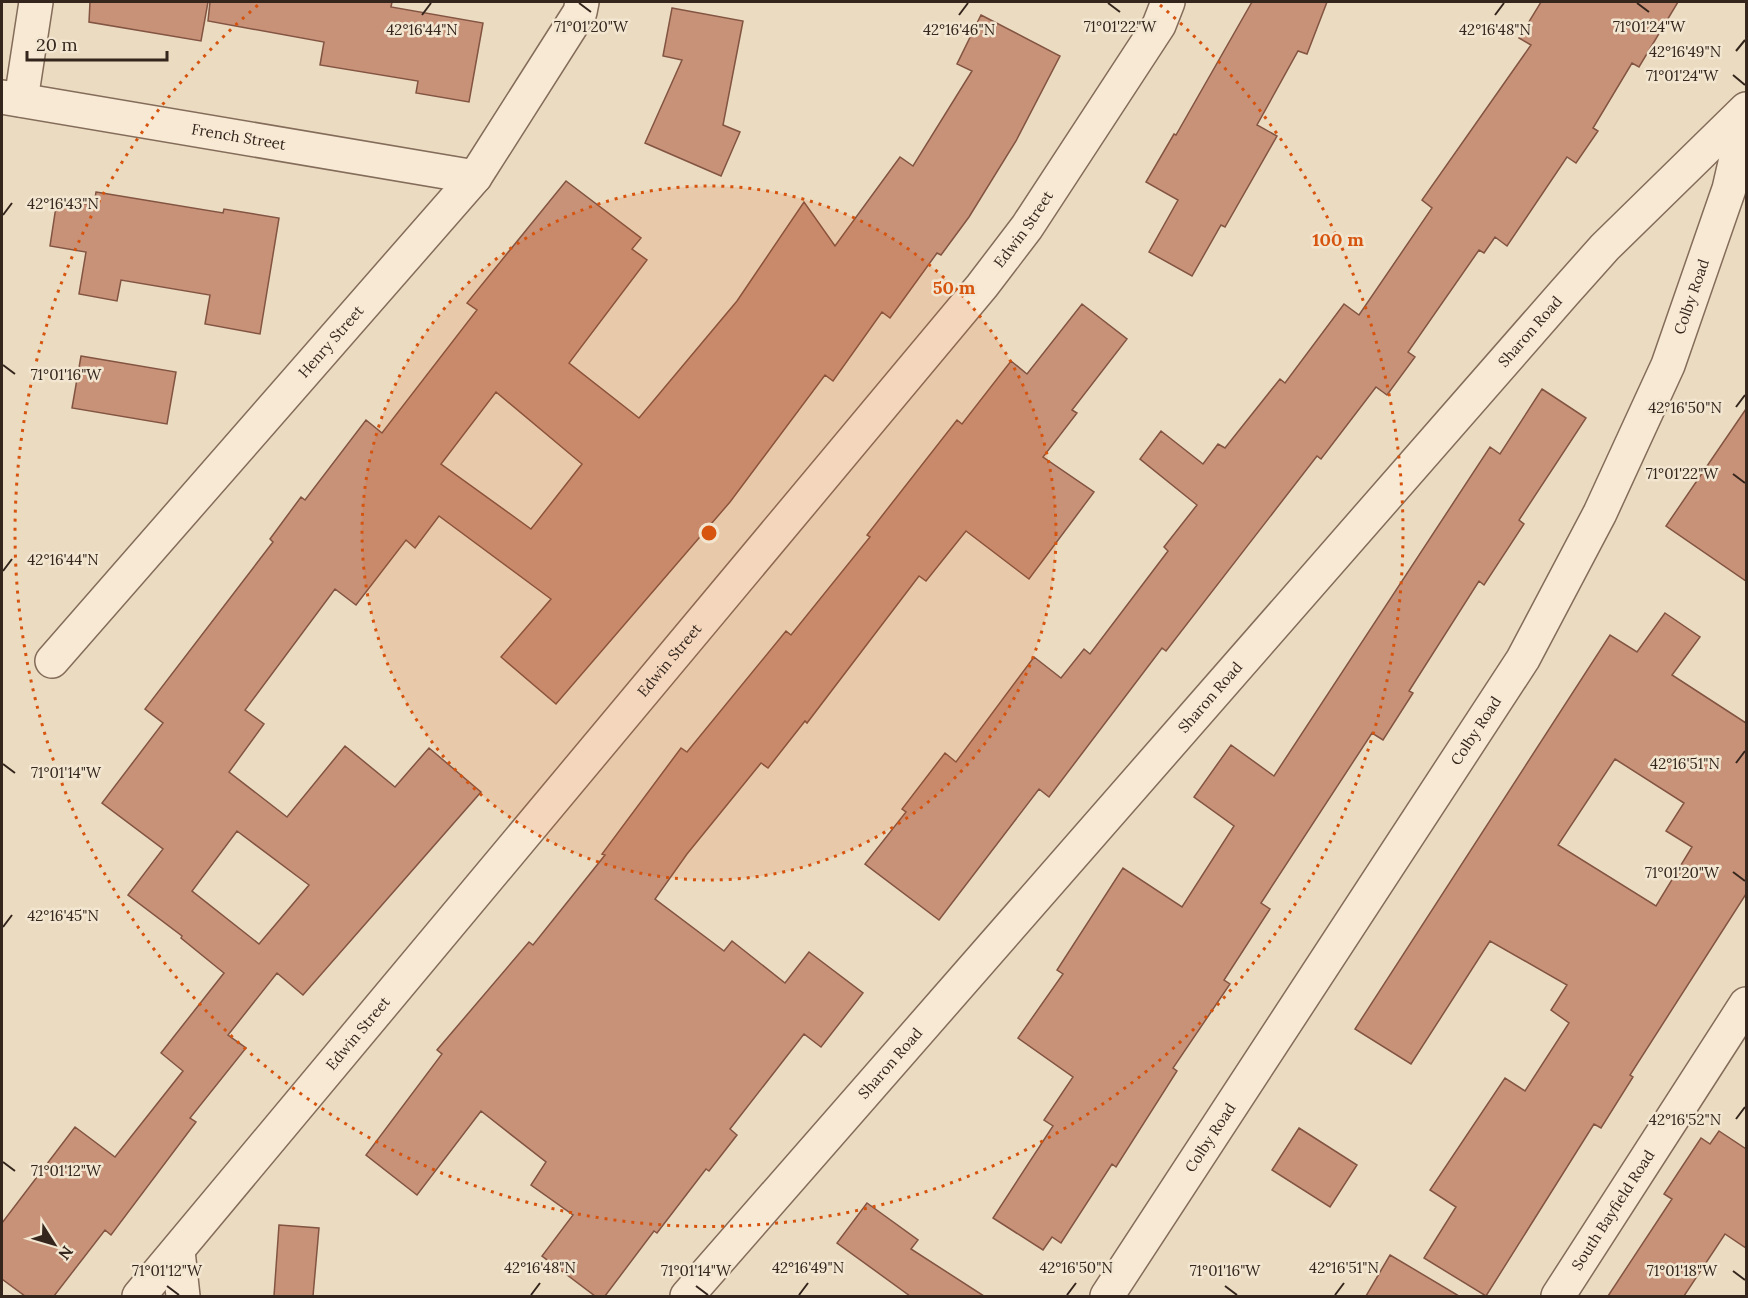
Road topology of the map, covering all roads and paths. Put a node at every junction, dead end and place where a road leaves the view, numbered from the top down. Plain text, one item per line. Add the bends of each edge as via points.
1 (36, 2) edge
2 (582, 2) edge
3 (1168, 2) edge
4 (11, 99) edge
5 (1746, 109) edge
6 (1746, 115) edge
7 (475, 177) junction
8 (52, 661) dead end
9 (1746, 1004) edge
10 (178, 1251) junction
11 (139, 1296) edge
12 (183, 1296) edge
13 (687, 1296) edge
14 (1107, 1296) edge
15 (1558, 1296) edge

1 - 4 street
2 - 7 street, Henry Street via 580,12
3 - 10 street, Edwin Street via 1159,25 1027,227 982,286
4 - 7 street, French Street
5 - 13 street, Sharon Road via 1605,247
6 - 14 street, Colby Road via 1729,189 1668,365 1600,513 1523,659
7 - 8 street, Henry Street
9 - 15 street, South Bayfield Road
10 - 11 street, Edwin Street
10 - 12 street

